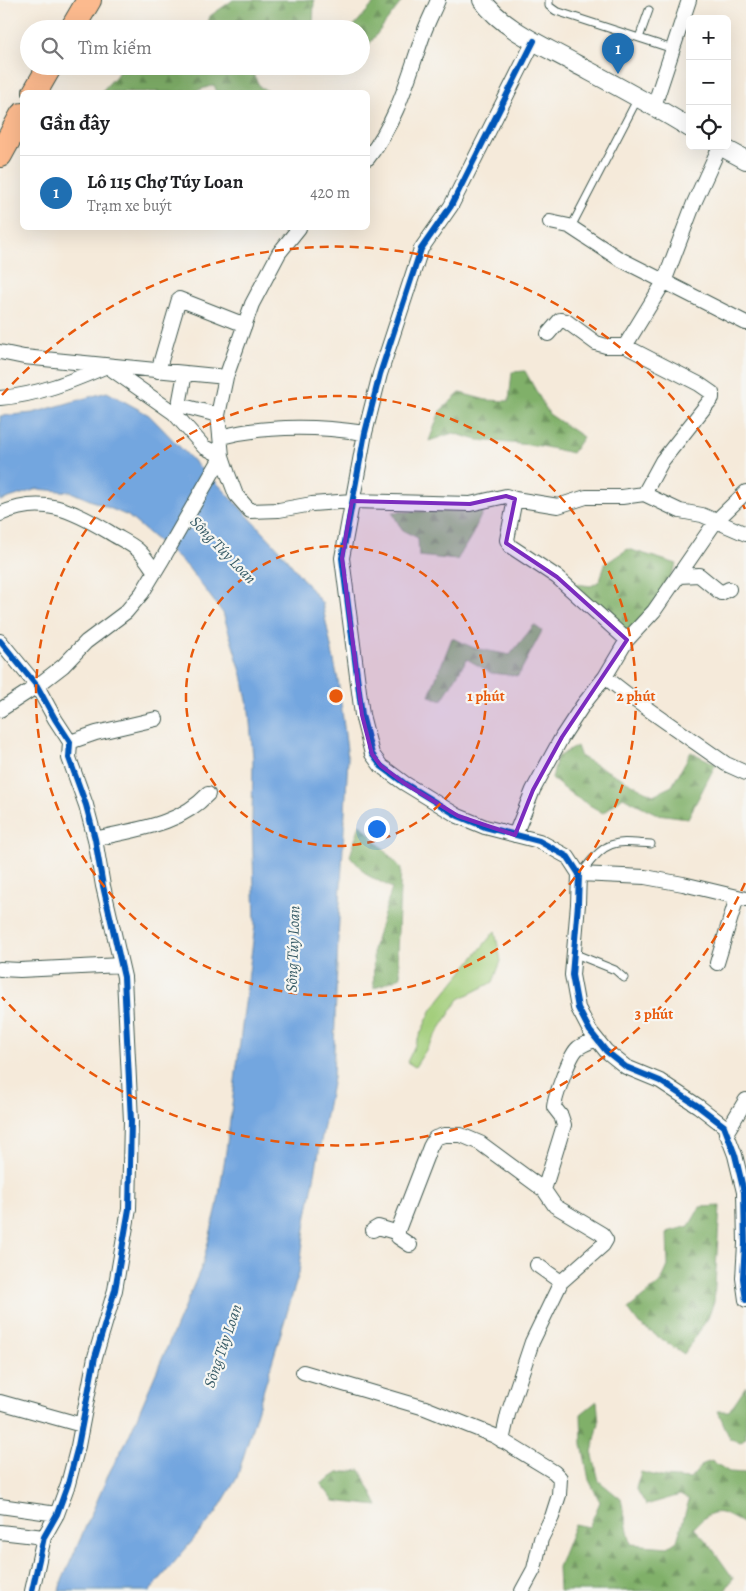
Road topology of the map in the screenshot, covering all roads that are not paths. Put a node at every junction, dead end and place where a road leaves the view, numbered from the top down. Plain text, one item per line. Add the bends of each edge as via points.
1 (89, 0) edge
2 (438, 0) edge
3 (482, 0) edge
4 (549, 0) edge
5 (689, 0) edge
6 (649, 10) dead end
7 (77, 20) edge
8 (639, 38) junction
9 (534, 41) junction
10 (673, 49) junction
11 (45, 75) edge
12 (36, 90) edge
13 (646, 102) junction
14 (20, 119) edge
15 (686, 126) edge
16 (718, 150) edge
17 (727, 150) edge
18 (0, 155) edge
19 (370, 155) edge
20 (746, 160) edge
21 (550, 222) dead end
22 (571, 227) junction
23 (297, 230) edge
24 (664, 282) junction
25 (746, 323) edge
26 (245, 325) junction
27 (548, 334) dead end
28 (625, 346) junction
29 (0, 352) edge
30 (107, 366) junction
31 (158, 371) junction
32 (185, 373) junction
33 (226, 377) junction
34 (0, 398) edge
35 (176, 409) junction
36 (218, 415) junction
37 (365, 433) junction
38 (221, 437) junction
39 (222, 456) junction
40 (746, 492) edge
41 (644, 494) junction
42 (515, 499) junction
43 (352, 502) junction
44 (0, 514) edge
45 (716, 521) junction
46 (746, 534) edge
47 (158, 566) junction
48 (678, 576) junction
49 (728, 589) dead end
50 (627, 640) junction
51 (0, 641) edge
52 (605, 677) junction
53 (36, 686) junction
54 (0, 710) edge
55 (156, 719) dead end
56 (70, 742) junction
57 (746, 773) edge
58 (208, 794) dead end
59 (515, 835) junction
60 (95, 839) junction
61 (651, 844) dead end
62 (583, 874) junction
63 (741, 898) edge
64 (573, 953) junction
65 (717, 963) dead end
66 (122, 965) junction
67 (0, 969) edge
68 (624, 978) dead end
69 (596, 1039) junction
70 (746, 1100) edge
71 (726, 1133) junction
72 (743, 1170) edge
73 (544, 1190) junction
74 (373, 1230) dead end
75 (398, 1230) junction
76 (746, 1244) edge
77 (410, 1245) dead end
78 (537, 1265) dead end
79 (561, 1282) junction
80 (746, 1300) edge
81 (303, 1372) dead end
82 (0, 1402) edge
83 (82, 1424) junction
84 (502, 1440) junction
85 (0, 1506) edge
86 (57, 1514) junction
87 (0, 1532) edge
88 (44, 1537) junction
89 (32, 1591) edge
90 (522, 1591) edge

1 - 7 highway
2 - 19 street via 394,117
3 - 9 street via 496,15
4 - 8 lane via 549,6 556,11
5 - 10 street
6 - 8 lane
8 - 10 lane
9 - 13 street
9 - 37 street via 452,206 421,249 380,374
10 - 13 street
11 - 12 highway
13 - 15 street
13 - 22 lane
14 - 18 highway
16 - 24 street
17 - 20 street
21 - 22 street
22 - 24 street via 618,258
23 - 26 street via 279,253 252,304
24 - 25 street
24 - 28 street
26 - 31 street via 179,300
26 - 33 street
27 - 28 street via 560,320 596,343
28 - 41 street via 712,393 712,398 662,460
29 - 30 street
30 - 31 street
30 - 34 street via 53,388 22,397
30 - 35 street
31 - 32 street
32 - 33 street
32 - 35 street
33 - 36 street
35 - 36 street
35 - 39 street via 204,446
36 - 38 street
37 - 38 street via 300,428
37 - 43 street
38 - 39 street
39 - 43 street via 236,495 250,511
39 - 47 street
40 - 45 street
41 - 42 street via 586,497 558,506
41 - 45 street via 680,511
42 - 43 street via 506,496 470,504
42 - 50 street via 507,540 510,546 557,577
43 - 59 street via 342,558 362,715 372,754 381,766 404,783 458,816
44 - 47 street via 32,505 59,507 79,515 138,550
45 - 46 street
45 - 48 street
47 - 53 street via 126,612
48 - 49 street via 699,575 721,593
48 - 50 street
50 - 52 street
51 - 53 street
52 - 57 street via 726,764
52 - 59 street via 562,737 533,790
53 - 54 street
53 - 56 street
55 - 56 street via 96,732
56 - 60 street via 69,758
58 - 60 street via 198,805 170,821
59 - 62 street via 539,841 568,857
60 - 66 street
61 - 62 lane via 620,842 607,846 598,852
62 - 63 street via 645,878
62 - 64 street
63 - 65 street
64 - 68 lane via 615,970
64 - 69 street via 572,974 578,1008
66 - 67 street
66 - 83 street via 131,1120 130,1209 115,1290 95,1357
69 - 71 street via 626,1067 660,1081 698,1106 724,1126
69 - 73 street via 576,1049 555,1101 554,1107 564,1125
70 - 71 street
71 - 72 street
72 - 76 street
73 - 75 street via 480,1143 462,1135 444,1135 435,1138
73 - 79 street via 555,1206 602,1234 606,1240
74 - 75 street via 378,1227
75 - 77 street via 398,1237
76 - 80 street via 742,1278
78 - 79 street
79 - 84 street via 532,1342
81 - 84 street via 425,1408
82 - 83 street
83 - 86 street via 68,1484
84 - 90 street via 560,1478 552,1517 541,1539 534,1569
85 - 86 street
86 - 88 street
87 - 88 street
88 - 89 street

